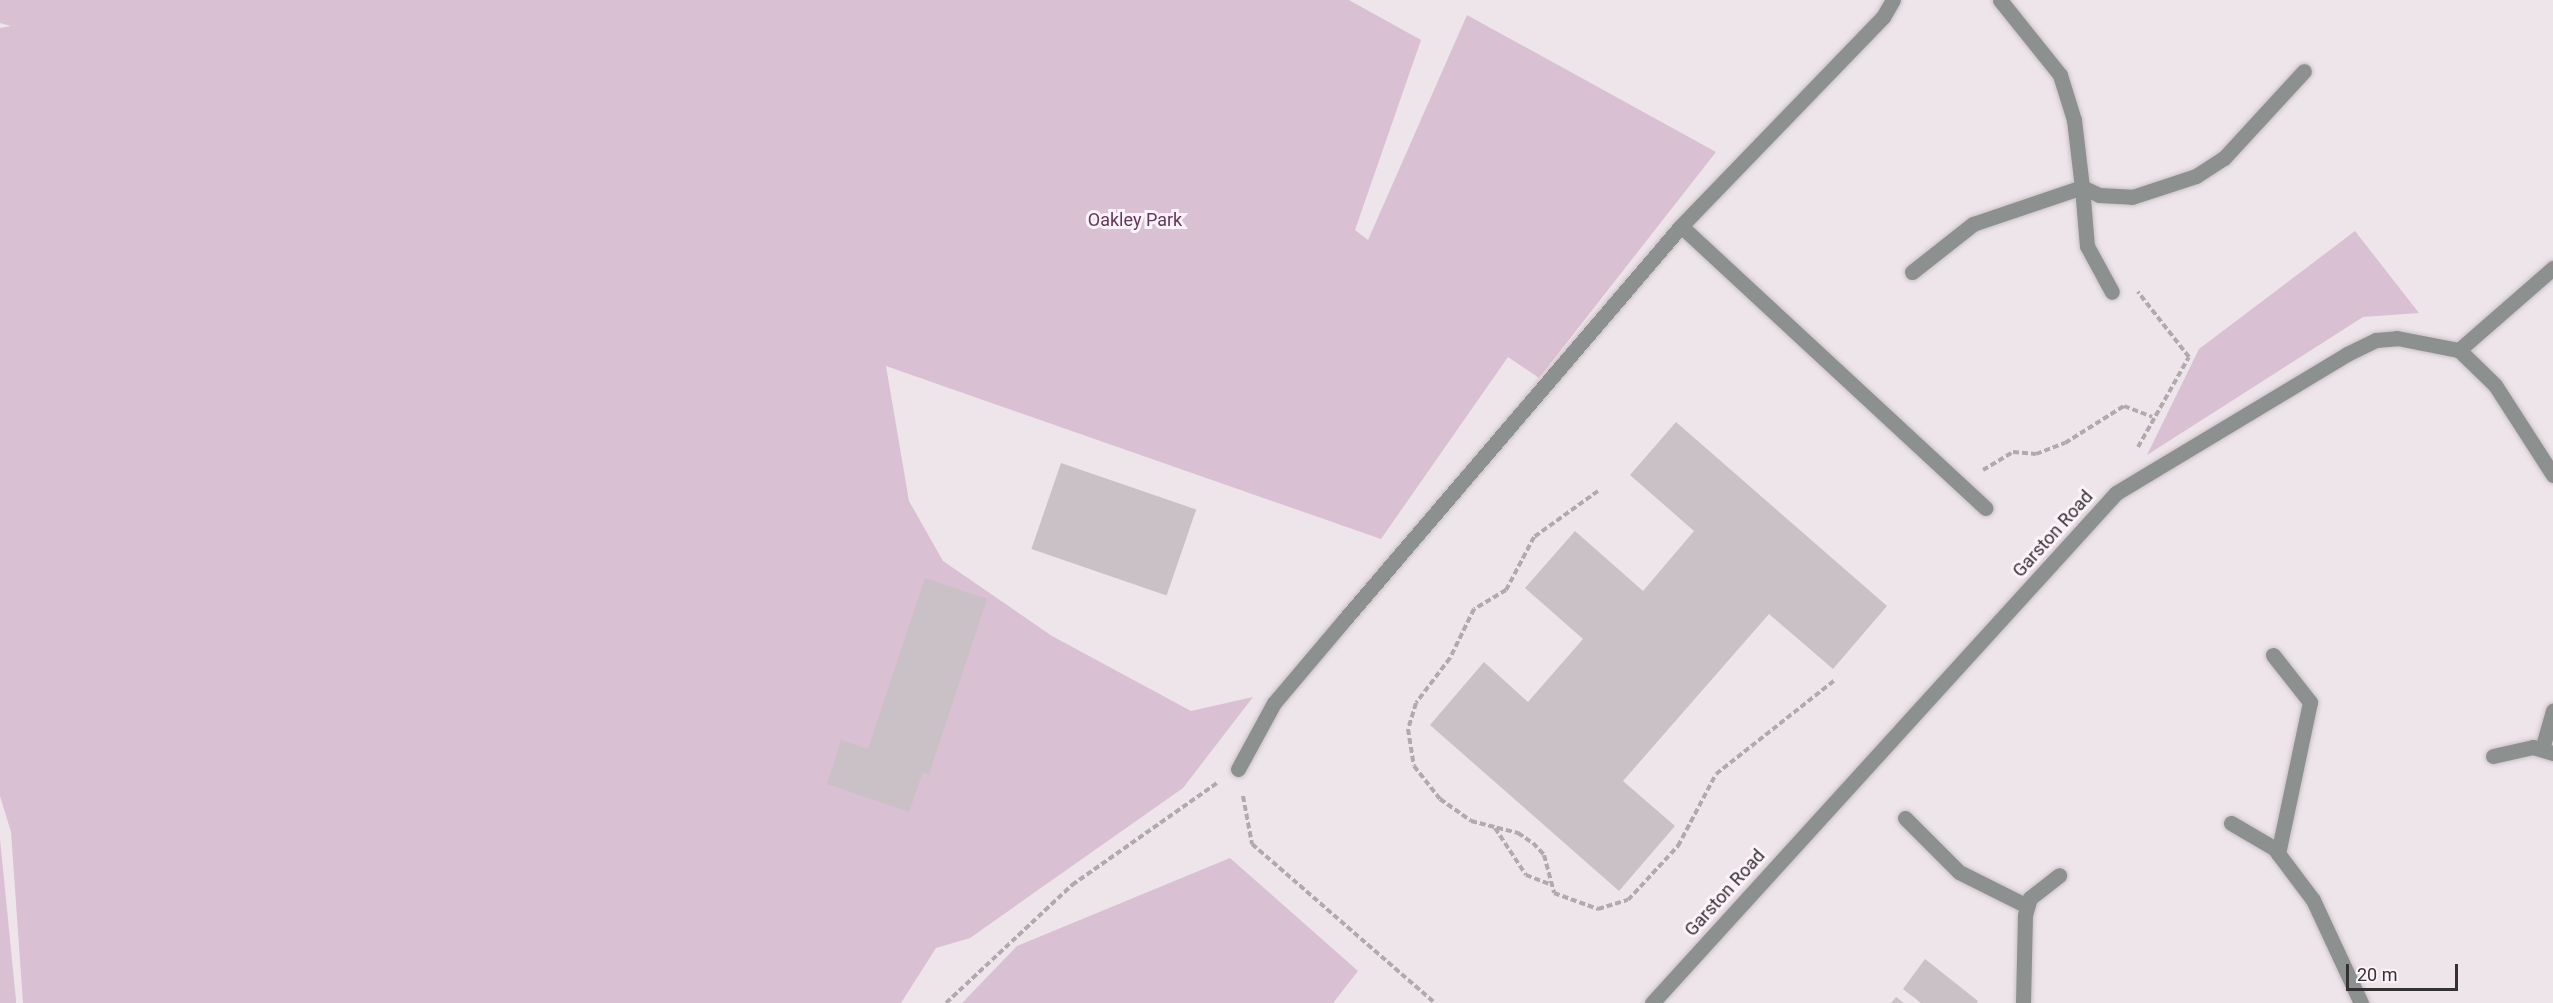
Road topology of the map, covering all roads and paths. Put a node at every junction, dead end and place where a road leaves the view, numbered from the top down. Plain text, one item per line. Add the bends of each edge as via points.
1 (1893, 0) edge
2 (2000, 0) edge
3 (2304, 71) dead end
4 (2082, 188) junction
5 (1681, 226) junction
6 (2553, 268) edge
7 (1912, 272) dead end
8 (2101, 276) junction
9 (2112, 292) dead end
10 (2459, 350) junction
11 (2152, 417) junction
12 (2553, 475) edge
13 (2143, 477) junction
14 (1958, 486) junction
15 (1598, 491) dead end
16 (1986, 508) dead end
17 (2273, 655) dead end
18 (1835, 680) dead end
19 (2553, 711) edge
20 (2548, 751) edge
21 (2493, 756) dead end
22 (1238, 769) junction
23 (1905, 818) dead end
24 (2231, 823) dead end
25 (1495, 827) junction
26 (2278, 854) junction
27 (2059, 875) dead end
28 (1550, 884) junction
29 (2027, 906) junction
30 (946, 1003) edge
31 (1435, 1003) edge
32 (1652, 1003) edge
33 (2023, 1003) edge
34 (2361, 1003) edge

1 - 5 street via 1883,17
2 - 4 street via 2060,75 2074,120
3 - 4 street via 2224,158 2196,176 2132,196
4 - 7 street via 1973,224
4 - 8 street via 2087,246
5 - 14 street
5 - 22 street via 1274,703
6 - 10 street
8 - 9 street
8 - 11 path via 2115,263 2189,357
10 - 12 street, Garston Road via 2495,385
10 - 13 street, Garston Road via 2418,339 2376,340
11 - 13 path via 2136,451
11 - 14 path via 2124,406 2066,443 2036,454 2013,452
13 - 32 street, Garston Road via 2116,493
14 - 16 street
15 - 25 path via 1534,537 1506,590 1474,609 1450,658 1416,703 1408,729 1414,766 1440,799 1471,820
17 - 26 street via 2310,702
18 - 28 path via 1716,774 1678,846 1628,900 1598,909 1554,893
19 - 20 street
20 - 21 street
22 - 30 path via 1072,885
22 - 31 path via 1252,844
23 - 29 street via 1959,872
24 - 26 street
25 - 28 path via 1526,875
25 - 28 path via 1533,843 1544,855
26 - 34 street via 2313,900
27 - 29 street via 2042,884
29 - 33 street

